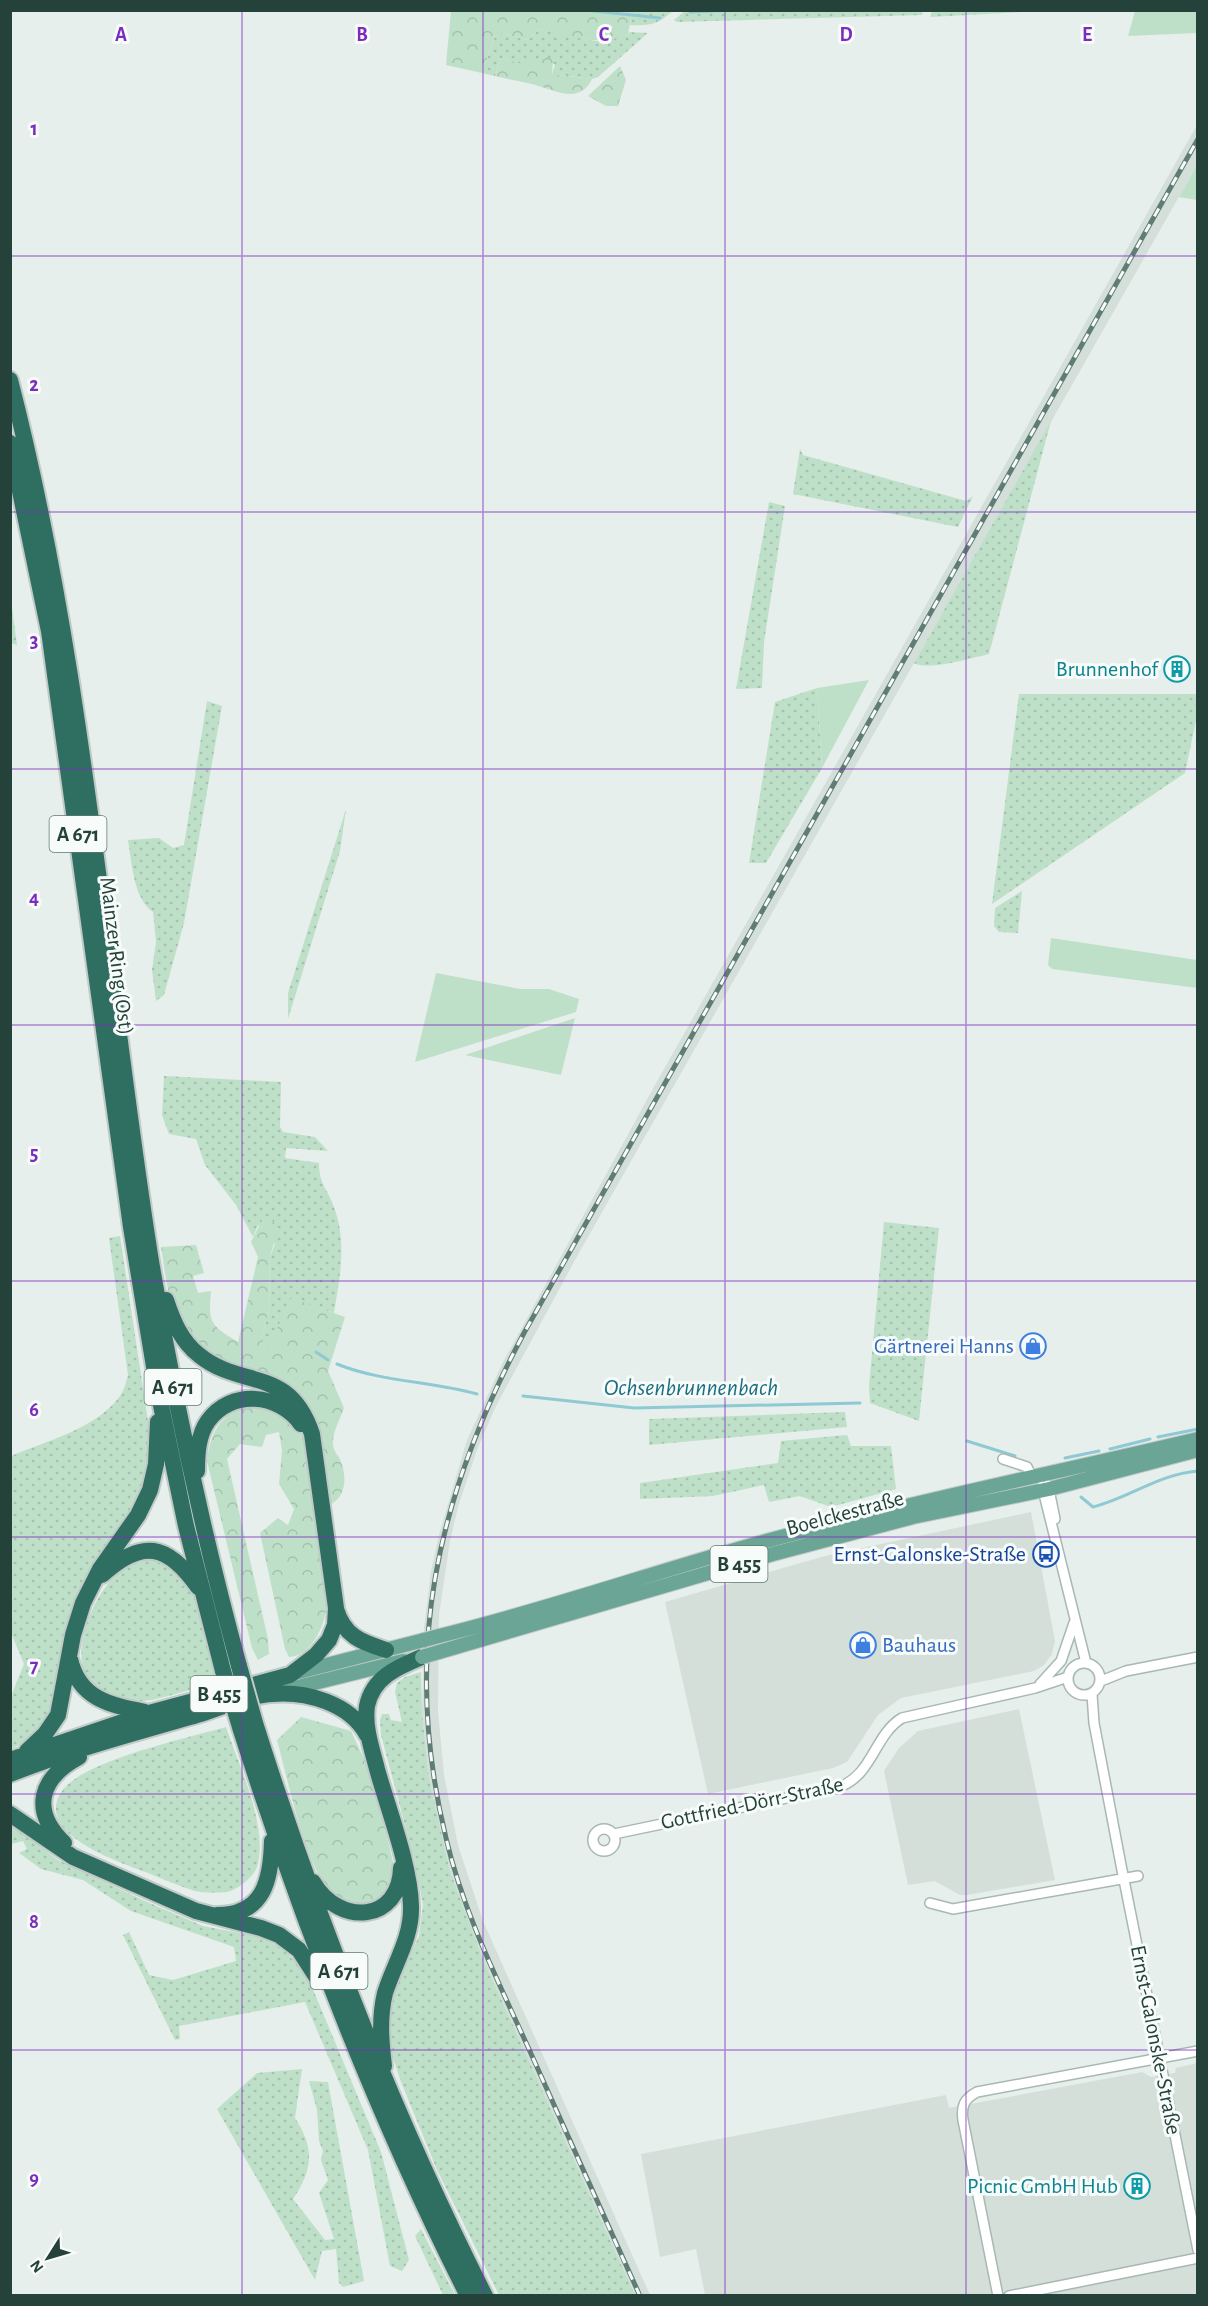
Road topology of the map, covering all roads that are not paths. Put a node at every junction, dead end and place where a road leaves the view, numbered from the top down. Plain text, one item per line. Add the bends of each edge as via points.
1 (10, 380) edge
2 (10, 443) edge
3 (150, 1253) junction
4 (158, 1391) junction
5 (1197, 1438) edge
6 (1197, 1450) edge
7 (315, 1455) junction
8 (1003, 1459) dead end
9 (1037, 1476) junction
10 (1046, 1489) junction
11 (201, 1520) junction
12 (90, 1588) junction
13 (203, 1595) junction
14 (336, 1608) junction
15 (1074, 1623) junction
16 (428, 1649) junction
17 (386, 1650) junction
18 (70, 1651) junction
19 (1197, 1657) edge
20 (1082, 1664) junction
21 (231, 1668) junction
22 (290, 1675) junction
23 (1100, 1676) junction
24 (1069, 1682) junction
25 (1035, 1688) junction
26 (272, 1694) junction
27 (1087, 1695) junction
28 (149, 1713) junction
29 (248, 1725) junction
30 (369, 1738) junction
31 (109, 1740) junction
32 (16, 1758) edge
33 (10, 1774) edge
34 (10, 1814) edge
35 (273, 1831) junction
36 (614, 1834) dead end
37 (291, 1838) junction
38 (401, 1858) junction
39 (90, 1864) junction
40 (1138, 1876) dead end
41 (1123, 1878) junction
42 (930, 1903) dead end
43 (210, 1915) junction
44 (346, 2031) junction
45 (1197, 2051) edge
46 (1159, 2058) junction
47 (393, 2102) junction
48 (1197, 2250) edge
49 (1197, 2258) edge
50 (468, 2295) edge
51 (485, 2295) edge
52 (998, 2295) edge
53 (1009, 2295) edge

1 - 3 highway, Mainzer Ring (Ost) / A 671 via 30,455 63,627
2 - 4 highway, Mainzer Ring (Ost) / A 671 via 33,543 61,710 131,1227
3 - 7 highway via 171,1316 187,1344 217,1366 284,1391 304,1415
3 - 11 highway, A 671
4 - 12 highway via 157,1453 150,1490
4 - 13 highway, A 671
5 - 9 main road, Boelckestraße / B 455
6 - 10 main road, Boelckestraße / B 455
7 - 11 highway via 304,1428 280,1405 250,1398 224,1407 208,1420 199,1441 196,1469
7 - 14 highway
8 - 9 street via 1027,1467
9 - 10 street
9 - 16 main road, Boelckestraße / B 455, bridge via 908,1503 790,1535 439,1636
10 - 15 street
10 - 16 main road, Boelckestraße / B 455 via 912,1517
11 - 21 highway, A 671
12 - 13 highway via 120,1560 138,1552 156,1551 177,1560
12 - 18 highway via 77,1619
13 - 21 highway, A 671
14 - 17 highway via 353,1638
14 - 22 highway via 329,1640
15 - 20 street
15 - 25 street via 1061,1661
16 - 17 main road, B 455
16 - 26 main road, B 455
16 - 30 highway via 391,1671 373,1690 367,1707
17 - 22 main road, B 455
18 - 28 highway via 73,1669 89,1694 109,1705
18 - 32 highway via 58,1715 45,1734
19 - 23 street
20 - 23 street
20 - 24 street via 1072,1668
21 - 29 highway, A 671, bridge
22 - 28 highway, B 455
23 - 27 street
24 - 25 street, Gottfried-Dörr-Straße
24 - 27 street via 1075,1693
25 - 36 street, Gottfried-Dörr-Straße via 902,1718 888,1731 863,1772 839,1787
26 - 30 highway via 320,1699 338,1706 356,1719
26 - 31 highway, B 455
27 - 41 street, Ernst-Galonske-Straße
28 - 32 highway, B 455
29 - 35 highway, A 671
29 - 37 highway, A 671
30 - 38 highway
31 - 33 highway, B 455
31 - 39 highway via 57,1771 44,1795 44,1812 51,1830
34 - 39 highway via 63,1851
35 - 43 highway via 270,1874 261,1896 238,1912
35 - 44 highway, A 671
37 - 38 highway via 320,1892 333,1906 350,1912 375,1909 390,1898 399,1881
37 - 47 highway, A 671
38 - 47 highway via 410,1892 411,1917 406,1942 386,1992 380,2030
39 - 43 highway
40 - 41 street
41 - 42 street via 953,1909
41 - 46 street, Ernst-Galonske-Straße
43 - 44 highway via 269,1931 292,1944 310,1964
44 - 50 highway, A 671
45 - 46 street
46 - 48 street, Ernst-Galonske-Straße
46 - 52 street via 977,2092 963,2104
47 - 51 highway, A 671
49 - 53 street

